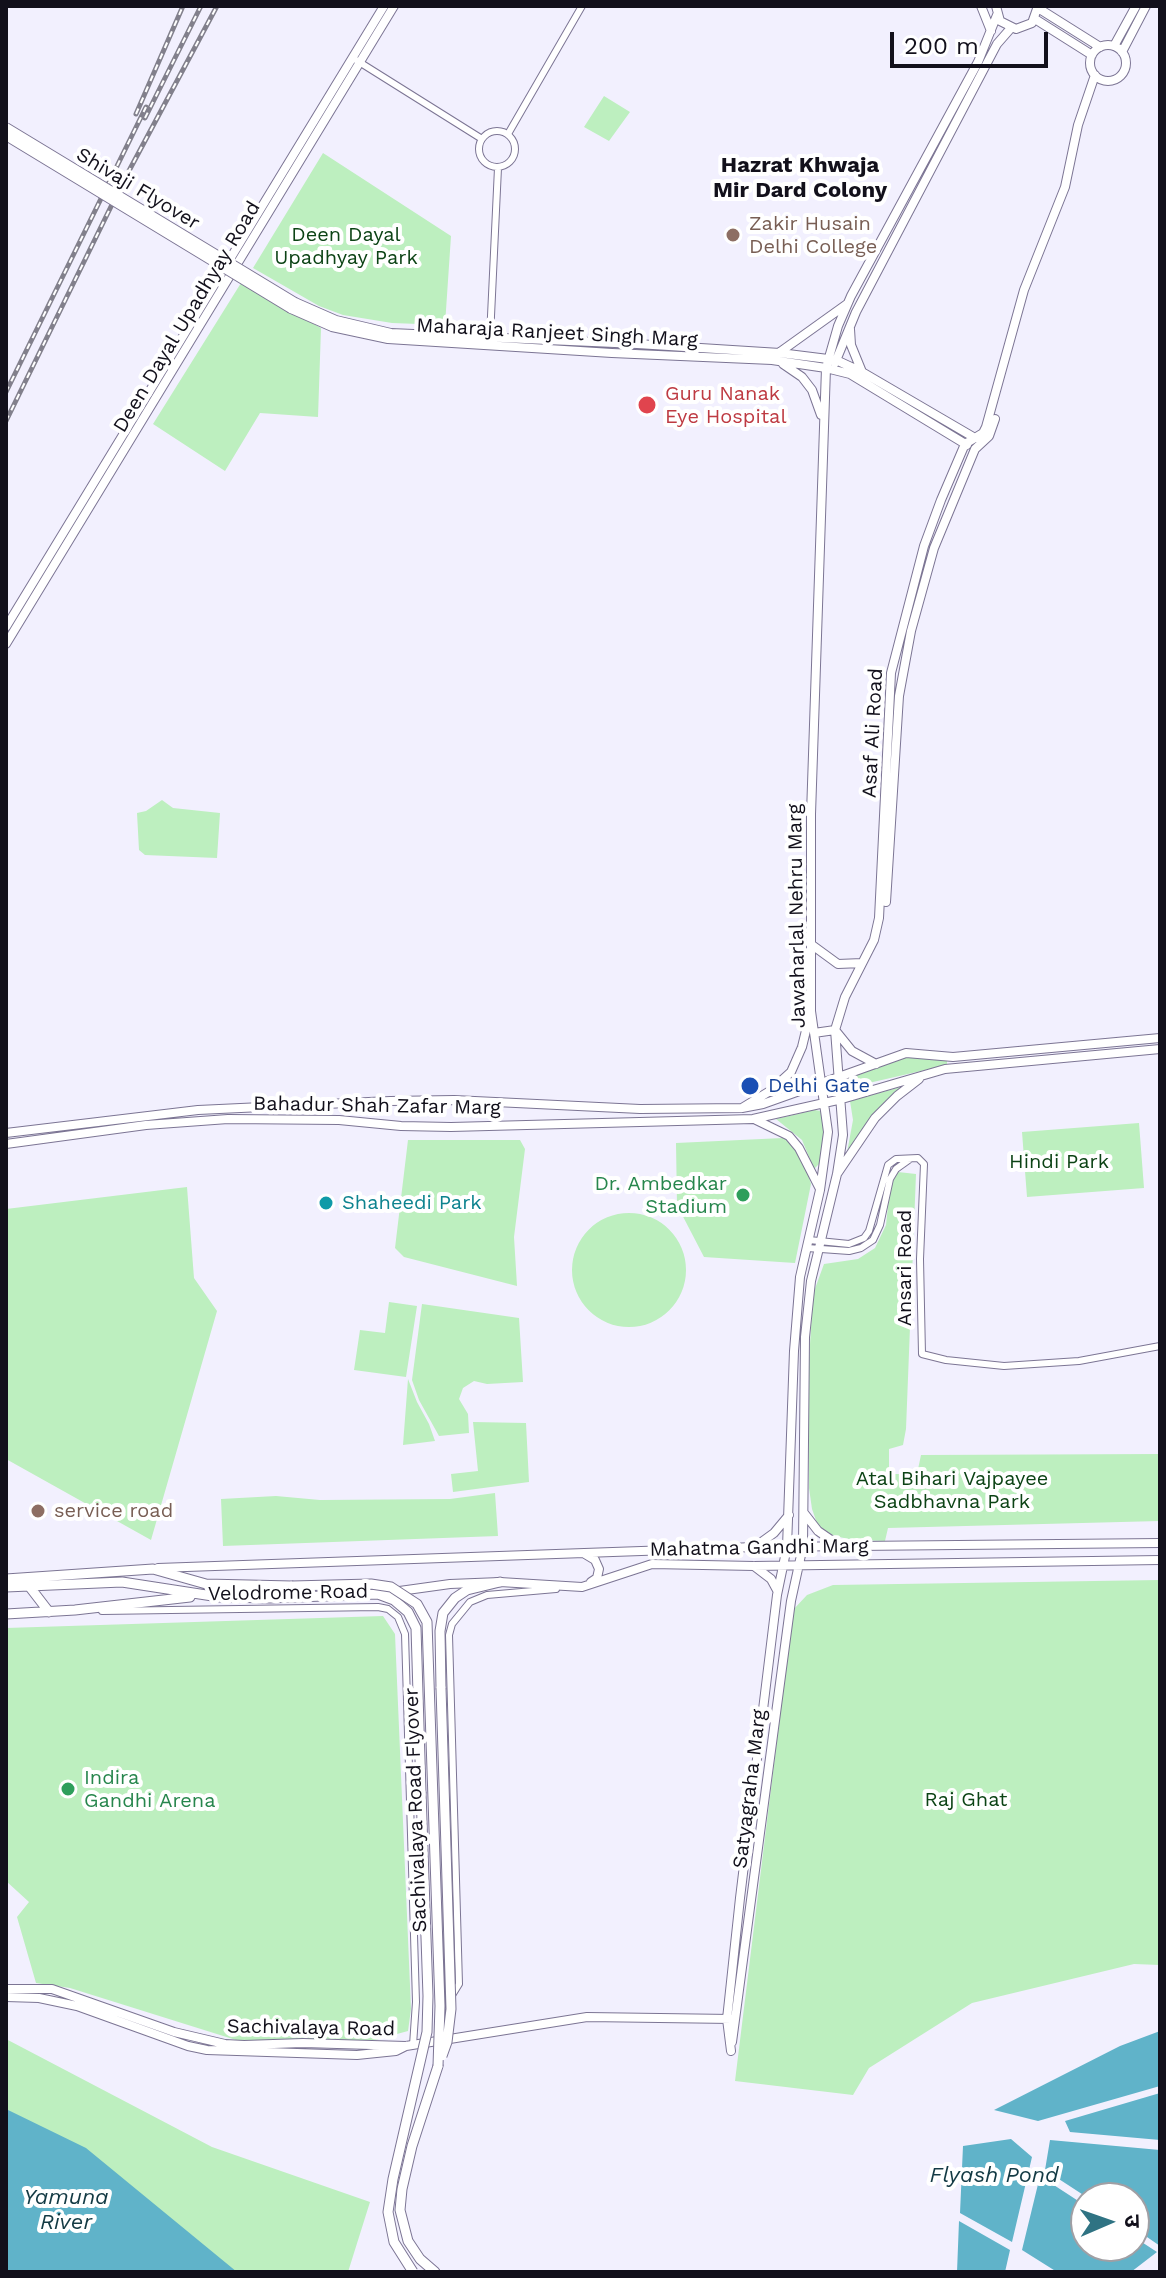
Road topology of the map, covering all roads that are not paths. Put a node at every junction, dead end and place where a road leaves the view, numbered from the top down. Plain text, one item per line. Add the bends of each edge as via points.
1 (384, 6) edge
2 (394, 6) edge
3 (582, 6) edge
4 (981, 6) edge
5 (1136, 6) edge
6 (1146, 6) edge
7 (1038, 7) edge
8 (996, 10) edge
9 (1035, 19) junction
10 (1011, 28) junction
11 (992, 32) junction
12 (1114, 46) junction
13 (1100, 47) junction
14 (1122, 52) junction
15 (1092, 55) junction
16 (356, 60) junction
17 (1097, 77) junction
18 (6, 127) edge
19 (508, 134) junction
20 (6, 136) edge
21 (482, 139) junction
22 (498, 168) junction
23 (847, 304) junction
24 (293, 306) junction
25 (849, 325) junction
26 (490, 337) junction
27 (776, 356) junction
28 (831, 364) junction
29 (862, 372) junction
30 (824, 423) junction
31 (969, 440) junction
32 (979, 446) junction
33 (6, 627) edge
34 (6, 644) edge
35 (874, 940) junction
36 (812, 945) junction
37 (862, 963) junction
38 (811, 1011) junction
39 (835, 1030) junction
40 (814, 1033) junction
41 (1160, 1038) edge
42 (1160, 1049) edge
43 (876, 1064) junction
44 (923, 1076) junction
45 (839, 1079) junction
46 (823, 1084) junction
47 (842, 1099) junction
48 (825, 1103) junction
49 (742, 1108) junction
50 (753, 1119) junction
51 (6, 1133) edge
52 (6, 1144) edge
53 (837, 1174) junction
54 (820, 1190) junction
55 (813, 1245) junction
56 (1160, 1346) edge
57 (803, 1512) junction
58 (789, 1514) junction
59 (1160, 1543) edge
60 (803, 1546) junction
61 (839, 1546) junction
62 (755, 1547) junction
63 (787, 1547) junction
64 (584, 1554) junction
65 (1160, 1560) edge
66 (800, 1564) junction
67 (784, 1565) junction
68 (754, 1566) junction
69 (153, 1569) junction
70 (6, 1576) edge
71 (44, 1577) junction
72 (500, 1582) junction
73 (25, 1584) junction
74 (6, 1587) edge
75 (582, 1587) junction
76 (567, 1588) junction
77 (378, 1594) junction
78 (777, 1595) junction
79 (206, 1596) junction
80 (75, 1610) junction
81 (49, 1612) junction
82 (6, 1614) edge
83 (6, 1989) edge
84 (17, 1993) junction
85 (6, 1997) edge
86 (416, 2002) junction
87 (727, 2019) junction
88 (737, 2020) junction
89 (410, 2046) junction
90 (438, 2066) junction
91 (413, 2272) edge
92 (435, 2272) edge

1 - 16 main road, Deen Dayal Upadhyay Road
2 - 16 main road, Deen Dayal Upadhyay Road
3 - 19 street
4 - 11 main road
5 - 12 main road
6 - 14 main road
7 - 9 main road
7 - 13 main road
8 - 10 main road
8 - 11 main road, Jawaharlal Nehru Marg
9 - 10 main road
9 - 15 main road
10 - 25 main road, Jawaharlal Nehru Marg via 997,44
11 - 23 main road, Jawaharlal Nehru Marg
12 - 13 main road
12 - 14 main road
13 - 15 main road
14 - 17 main road via 1126,62 1120,76 1110,81
15 - 17 main road via 1090,65
16 - 21 street
16 - 33 main road, Deen Dayal Upadhyay Road
16 - 34 main road, Deen Dayal Upadhyay Road
17 - 31 main road, Asaf Ali Road via 1078,125 1065,187 1024,290 986,427
17 - 32 main road, Asaf Ali Road via 1069,188 1028,292 991,430
18 - 24 main road, Shivaji Flyover, bridge
19 - 21 street via 491,132
19 - 22 street via 515,143 515,157
20 - 24 main road, Shivaji Flyover, bridge
21 - 22 street via 480,156
22 - 26 street
23 - 27 main road
23 - 28 main road, Jawaharlal Nehru Marg
24 - 26 main road, Maharaja Ranjeet Singh Marg via 391,333
24 - 27 main road, Maharaja Ranjeet Singh Marg via 332,327 388,339 612,353
25 - 28 main road, Jawaharlal Nehru Marg
25 - 29 main road
26 - 27 main road, Maharaja Ranjeet Singh Marg
27 - 28 main road, Maharaja Ranjeet Singh Marg
27 - 30 main road via 807,383
28 - 29 main road
28 - 30 main road, Jawaharlal Nehru Marg
28 - 31 main road
29 - 31 main road
30 - 36 main road, Jawaharlal Nehru Marg via 811,814
31 - 32 main road
31 - 35 main road, Asaf Ali Road via 924,546 891,673
32 - 35 main road, Asaf Ali Road via 934,548 903,669 884,926
35 - 37 main road, Asaf Ali Road
36 - 37 main road via 838,964
36 - 38 main road, Jawaharlal Nehru Marg
37 - 39 main road, Asaf Ali Road
38 - 40 main road, Jawaharlal Nehru Marg
38 - 49 main road via 791,1072
39 - 40 main road
39 - 43 main road via 852,1051
39 - 45 main road, Asaf Ali Road
40 - 46 main road, Jawaharlal Nehru Marg
41 - 43 main road, Bahadur Shah Zafar Marg via 953,1057 911,1052
42 - 44 main road, Bahadur Shah Zafar Marg via 963,1066
43 - 45 main road, Bahadur Shah Zafar Marg
44 - 47 main road, Bahadur Shah Zafar Marg
44 - 53 main road via 875,1118
45 - 46 main road, Bahadur Shah Zafar Marg
45 - 47 main road, Asaf Ali Road
46 - 48 main road, Jawaharlal Nehru Marg
46 - 49 main road, Bahadur Shah Zafar Marg
47 - 48 main road, Bahadur Shah Zafar Marg
47 - 53 main road, Jawaharlal Nehru Marg
48 - 50 main road, Bahadur Shah Zafar Marg
48 - 54 main road, Jawaharlal Nehru Marg via 828,1132
49 - 51 main road, Bahadur Shah Zafar Marg via 390,1101 198,1110
50 - 52 main road, Bahadur Shah Zafar Marg via 451,1127 228,1119
50 - 54 main road via 789,1136
53 - 55 main road, Jawaharlal Nehru Marg
54 - 55 main road, Jawaharlal Nehru Marg
55 - 56 street, Ansari Road via 864,1238 888,1165 896,1159 918,1158 924,1164 922,1354 1004,1366 1063,1363
55 - 57 main road, Jawaharlal Nehru Marg via 805,1337
55 - 58 main road, Jawaharlal Nehru Marg via 800,1277
57 - 60 main road, Jawaharlal Nehru Marg
57 - 61 main road
58 - 62 main road
58 - 63 main road, Jawaharlal Nehru Marg
59 - 61 main road, Mahatma Gandhi Marg
60 - 61 main road, Mahatma Gandhi Marg
60 - 63 main road, Mahatma Gandhi Marg
60 - 66 main road, Jawaharlal Nehru Marg
62 - 63 main road, Mahatma Gandhi Marg
62 - 64 main road, Mahatma Gandhi Marg
63 - 67 main road, Jawaharlal Nehru Marg
64 - 69 main road, Mahatma Gandhi Marg
64 - 75 main road via 595,1560 599,1574
65 - 66 main road, Mahatma Gandhi Marg
66 - 67 main road, Mahatma Gandhi Marg
66 - 88 main road, Satyagraha Marg
67 - 68 main road, Mahatma Gandhi Marg
67 - 78 main road, Satyagraha Marg
68 - 75 main road, Mahatma Gandhi Marg via 652,1564
68 - 78 main road via 771,1579
69 - 71 highway, Mahatma Gandhi Marg
69 - 90 highway, Sachivalaya Road Flyover, bridge via 206,1584 381,1584 401,1591 423,1613 429,1632
70 - 71 highway via 20,1572
70 - 73 highway
71 - 73 highway
72 - 76 main road, Mahatma Gandhi Marg
72 - 77 main road, Mahatma Gandhi Marg
72 - 90 highway, bridge via 455,1598 443,1613 440,1631 451,2009
73 - 74 highway
73 - 79 highway, Mahatma Gandhi Marg via 122,1582
73 - 81 highway
75 - 76 main road, Mahatma Gandhi Marg
76 - 86 street via 487,1595 470,1602 452,1624 459,1984 448,2000
77 - 79 highway, Mahatma Gandhi Marg
77 - 91 highway, Sachivalaya Road Flyover, bridge via 400,1603 416,1628 427,2032 388,2212 394,2242
78 - 87 main road, Satyagraha Marg
79 - 80 highway
80 - 81 highway
80 - 86 street, Velodrome Road via 378,1607 398,1617 405,1634
81 - 82 highway
83 - 84 main road, Sachivalaya Road
84 - 85 main road, Sachivalaya Road
84 - 89 main road, Sachivalaya Road via 46,1994 225,2044
86 - 89 street, Velodrome Road
87 - 88 main road, Sachivalaya Road
87 - 88 main road, Satyagraha Marg via 731,2051
87 - 89 main road, Sachivalaya Road via 587,2017
90 - 92 highway, Sachivalaya Road Flyover via 412,2146 400,2210 408,2241

